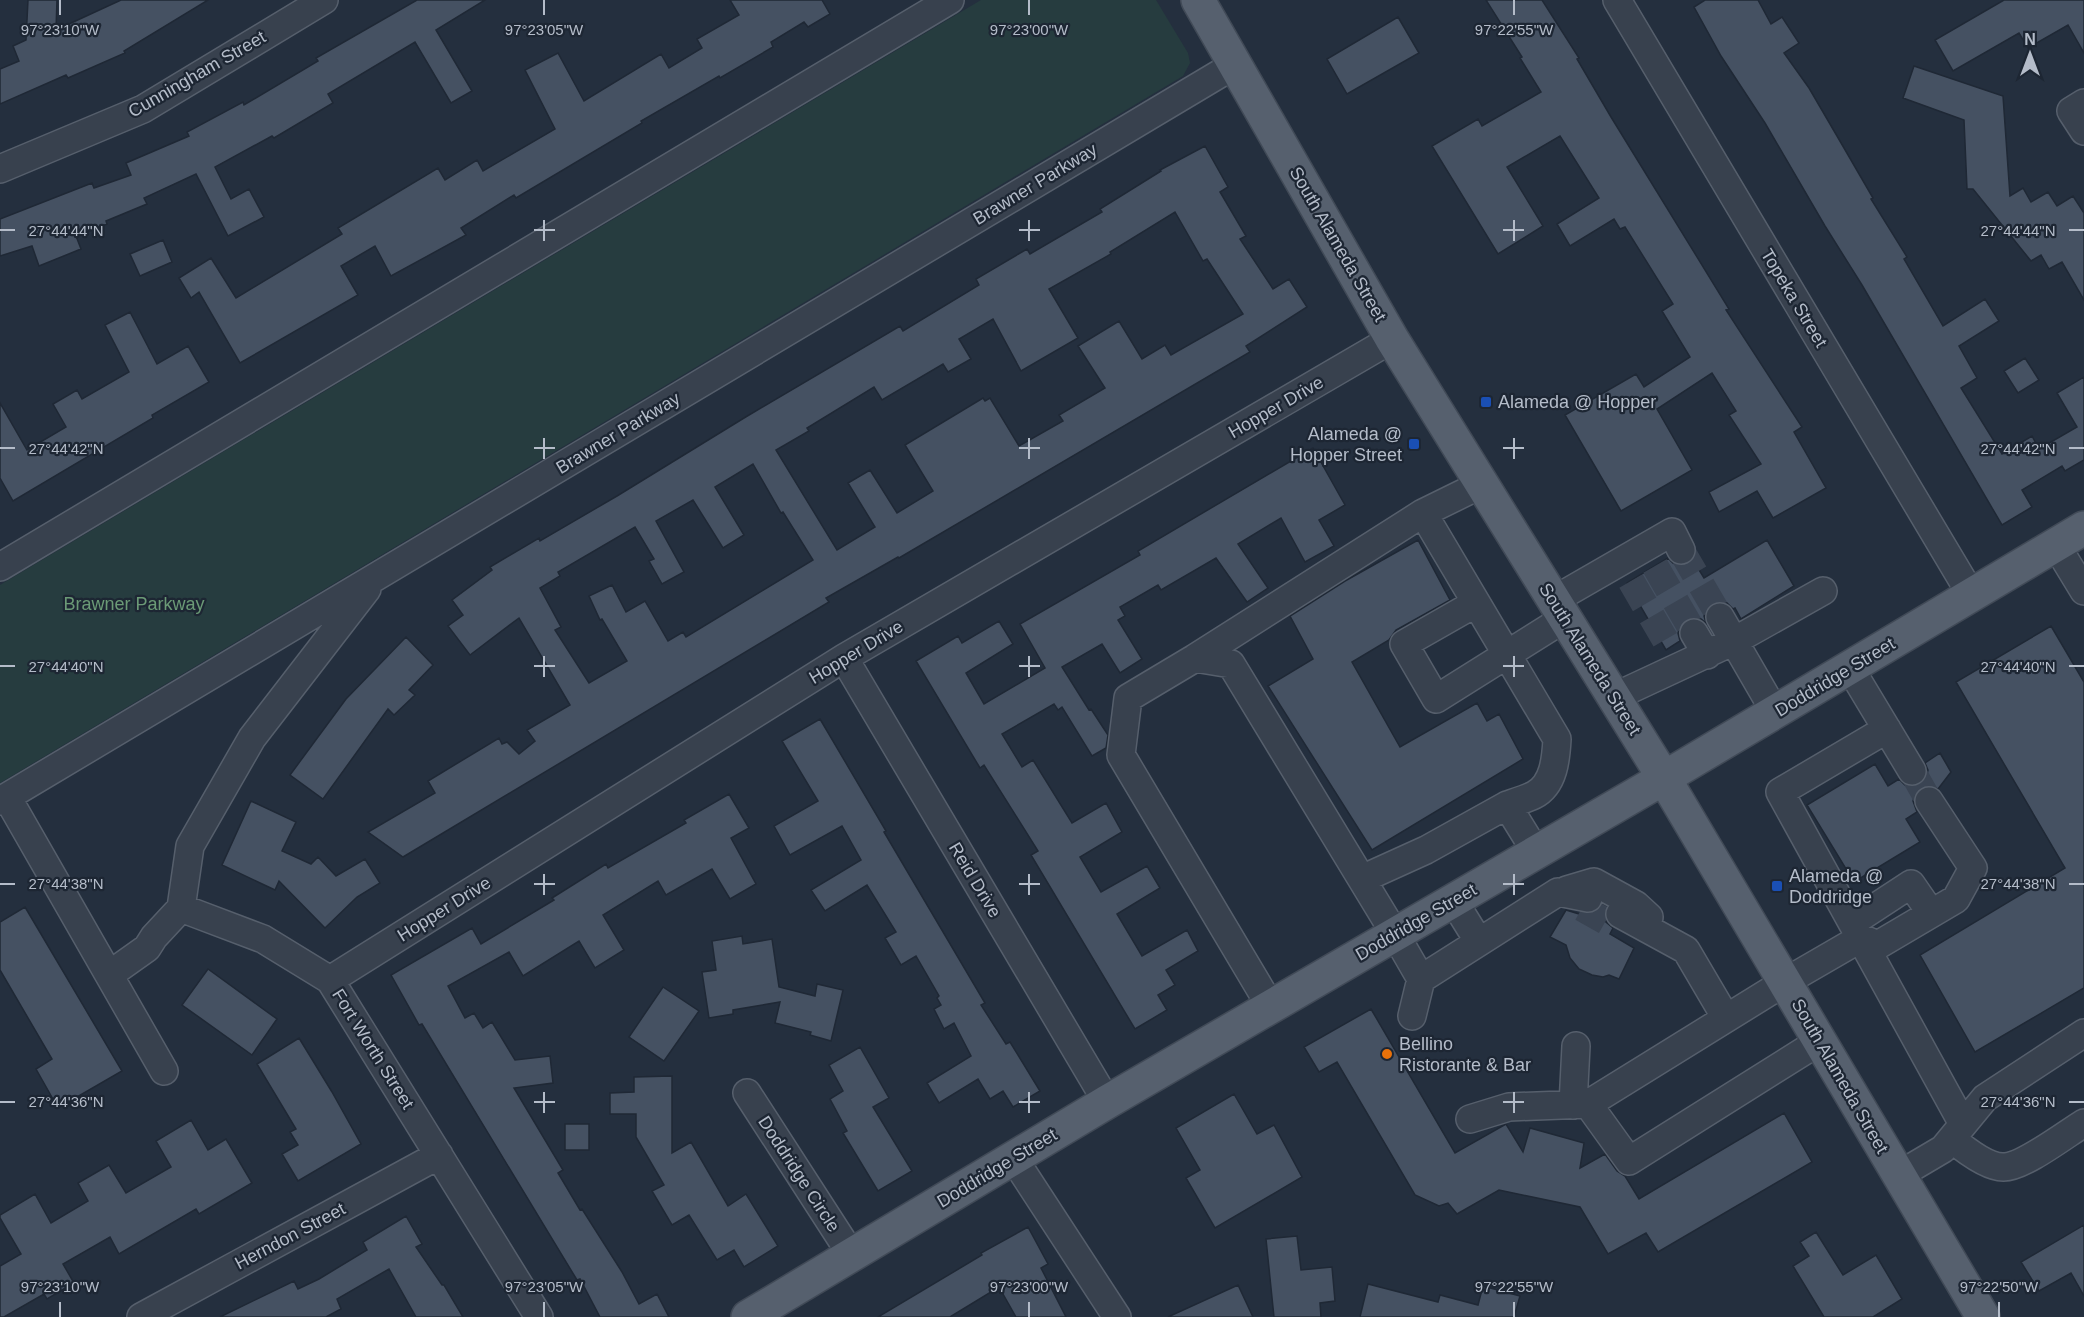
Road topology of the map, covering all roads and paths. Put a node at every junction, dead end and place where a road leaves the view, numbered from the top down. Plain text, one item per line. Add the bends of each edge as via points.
1 (324, 0) edge
2 (950, 0) edge
3 (1198, 0) edge
4 (1617, 0) edge
5 (1236, 64) junction
6 (2084, 103) edge
7 (2084, 131) edge
8 (0, 169) edge
9 (1392, 339) junction
10 (1482, 484) junction
11 (1423, 513) junction
12 (2084, 528) edge
13 (2056, 545) junction
14 (1682, 550) tunnel mouth
15 (2, 559) edge
16 (377, 576) junction
17 (1823, 591) dead end
18 (2084, 591) edge
19 (1971, 596) junction
20 (1476, 603) junction
21 (1560, 609) junction
22 (1720, 617) tunnel mouth
23 (1734, 641) junction
24 (1506, 654) junction
25 (843, 658) junction
26 (1195, 658) junction
27 (1850, 668) junction
28 (1614, 698) junction
29 (1775, 712) junction
30 (1887, 729) junction
31 (1912, 771) tunnel mouth
32 (1664, 778) junction
33 (4, 799) edge
34 (1929, 801) tunnel mouth
35 (1507, 805) junction
36 (1536, 852) junction
37 (1362, 879) junction
38 (1558, 892) junction
39 (1453, 900) junction
40 (1585, 903) tunnel mouth
41 (182, 909) junction
42 (1617, 920) tunnel mouth
43 (1857, 930) junction
44 (1395, 934) junction
45 (1479, 942) junction
46 (1686, 950) junction
47 (109, 975) junction
48 (330, 980) junction
49 (1421, 980) junction
50 (1785, 982) junction
51 (1271, 1007) junction
52 (1412, 1016) dead end
53 (1726, 1018) junction
54 (2084, 1033) edge
55 (1820, 1041) junction
56 (1576, 1046) dead end
57 (164, 1071) dead end
58 (747, 1093) dead end
59 (1107, 1102) junction
60 (1580, 1104) junction
61 (1470, 1119) dead end
62 (2084, 1123) edge
63 (1958, 1132) junction
64 (439, 1155) junction
65 (1014, 1159) junction
66 (1899, 1175) junction
67 (851, 1254) junction
68 (152, 1314) edge
69 (539, 1317) edge
70 (748, 1317) edge
71 (1117, 1317) edge
72 (1983, 1317) edge

1 - 8 street, Cunningham Street via 143,109
2 - 15 street
3 - 5 main road, South Alameda Street
4 - 19 street, Topeka Street
5 - 9 main road, South Alameda Street
5 - 16 street, Brawner Parkway
6 - 7 street via 2071,111
9 - 10 main road, South Alameda Street
9 - 25 street, Hopper Drive
10 - 11 street
10 - 21 main road, South Alameda Street
11 - 20 street
11 - 26 street
12 - 13 main road, Doddridge Street
13 - 18 street
13 - 19 main road, Doddridge Street
14 - 21 street via 1672,532 1650,557
16 - 33 street, Brawner Parkway
16 - 41 street via 252,738 190,846
17 - 23 street
19 - 27 main road, Doddridge Street
20 - 24 street
20 - 24 street via 1404,644 1436,699
21 - 24 street
21 - 28 main road, South Alameda Street
22 - 23 street
23 - 28 street via 1700,644
23 - 29 street
24 - 35 street via 1557,739 1556,761 1548,781 1537,794
25 - 48 street, Hopper Drive
25 - 59 street, Reid Drive
26 - 37 street via 1231,664
26 - 51 street via 1128,698 1121,755
27 - 29 main road, Doddridge Street
27 - 30 street
28 - 32 main road, South Alameda Street
29 - 32 main road, Doddridge Street
30 - 31 street
30 - 43 street via 1780,792
32 - 36 main road, Doddridge Street
32 - 50 main road, South Alameda Street
33 - 47 street
34 - 43 street via 1972,868 1956,899 1878,945
35 - 36 street
35 - 37 street via 1426,850
36 - 39 main road, Doddridge Street
37 - 44 street
38 - 40 street
38 - 45 street
38 - 46 street via 1594,882 1636,905
39 - 44 main road, Doddridge Street
39 - 45 street
41 - 47 street via 147,948
41 - 48 street, Fort Worth Street via 263,939
42 - 46 street
43 - 50 street
43 - 63 street
44 - 49 street
44 - 51 main road, Doddridge Street
45 - 49 street
46 - 53 street
47 - 57 street
48 - 64 street, Fort Worth Street
49 - 52 street
50 - 53 street
50 - 55 main road, South Alameda Street
51 - 59 main road, Doddridge Street
53 - 60 street
54 - 63 street via 1986,1098
55 - 60 street via 1629,1161
55 - 66 main road, South Alameda Street
56 - 60 street
58 - 67 street, Doddridge Circle
59 - 65 main road, Doddridge Street
60 - 61 street via 1509,1107
62 - 63 street via 2017,1166 2002,1168 1971,1155
63 - 66 street via 1943,1149
64 - 68 street, Herndon Street
64 - 69 street, Fort Worth Street
65 - 67 main road, Doddridge Street
65 - 71 street
66 - 72 main road, South Alameda Street
67 - 70 main road, Doddridge Street

